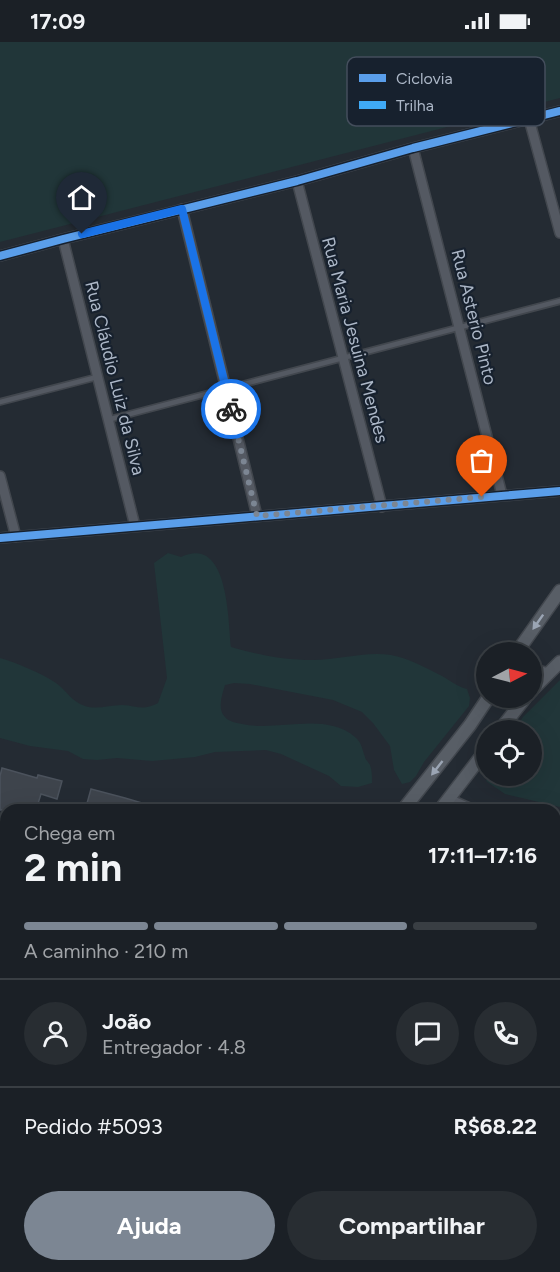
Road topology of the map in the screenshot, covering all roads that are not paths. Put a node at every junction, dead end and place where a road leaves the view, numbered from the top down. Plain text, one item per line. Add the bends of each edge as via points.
1 (560, 111) edge
2 (545, 115) edge
3 (501, 126) edge
4 (531, 126) edge
5 (413, 148) junction
6 (297, 181) junction
7 (182, 209) junction
8 (560, 233) edge
9 (63, 239) junction
10 (0, 256) edge
11 (560, 301) edge
12 (460, 327) junction
13 (343, 358) junction
14 (97, 377) junction
15 (225, 387) junction
16 (0, 402) edge
17 (108, 420) junction
18 (0, 476) edge
19 (560, 491) edge
20 (502, 495) junction
21 (382, 507) junction
22 (257, 516) junction
23 (135, 526) junction
24 (16, 537) junction
25 (0, 538) edge
26 (560, 591) edge
27 (526, 642) edge
28 (560, 662) edge
29 (542, 673) edge
30 (547, 674) junction
31 (542, 680) edge
32 (481, 708) edge
33 (476, 764) edge
34 (449, 800) junction
35 (408, 804) edge
36 (445, 804) edge
37 (459, 804) edge

1 - 2 street
3 - 5 street
4 - 8 street
5 - 6 street
5 - 12 street, Rua Asterio Pinto
6 - 7 street
6 - 13 street, Rua Maria Jesuina Mendes
7 - 9 street
7 - 15 street
9 - 10 street
9 - 14 street, Rua Cláudio Luiz da Silva
11 - 12 lane
12 - 13 lane
12 - 20 street, Rua Asterio Pinto
13 - 15 lane
13 - 21 street, Rua Maria Jesuina Mendes
14 - 16 lane
14 - 17 street, Rua Cláudio Luiz da Silva
15 - 17 lane
15 - 22 street
17 - 23 street, Rua Cláudio Luiz da Silva
18 - 24 street
19 - 20 street
20 - 21 street
21 - 22 street
22 - 23 street
23 - 24 street
24 - 25 street
26 -> 27 main road
28 - 30 main road
29 - 30 main road
30 - 31 main road
32 -> 35 main road
33 - 34 main road
34 - 36 main road
34 - 37 street

